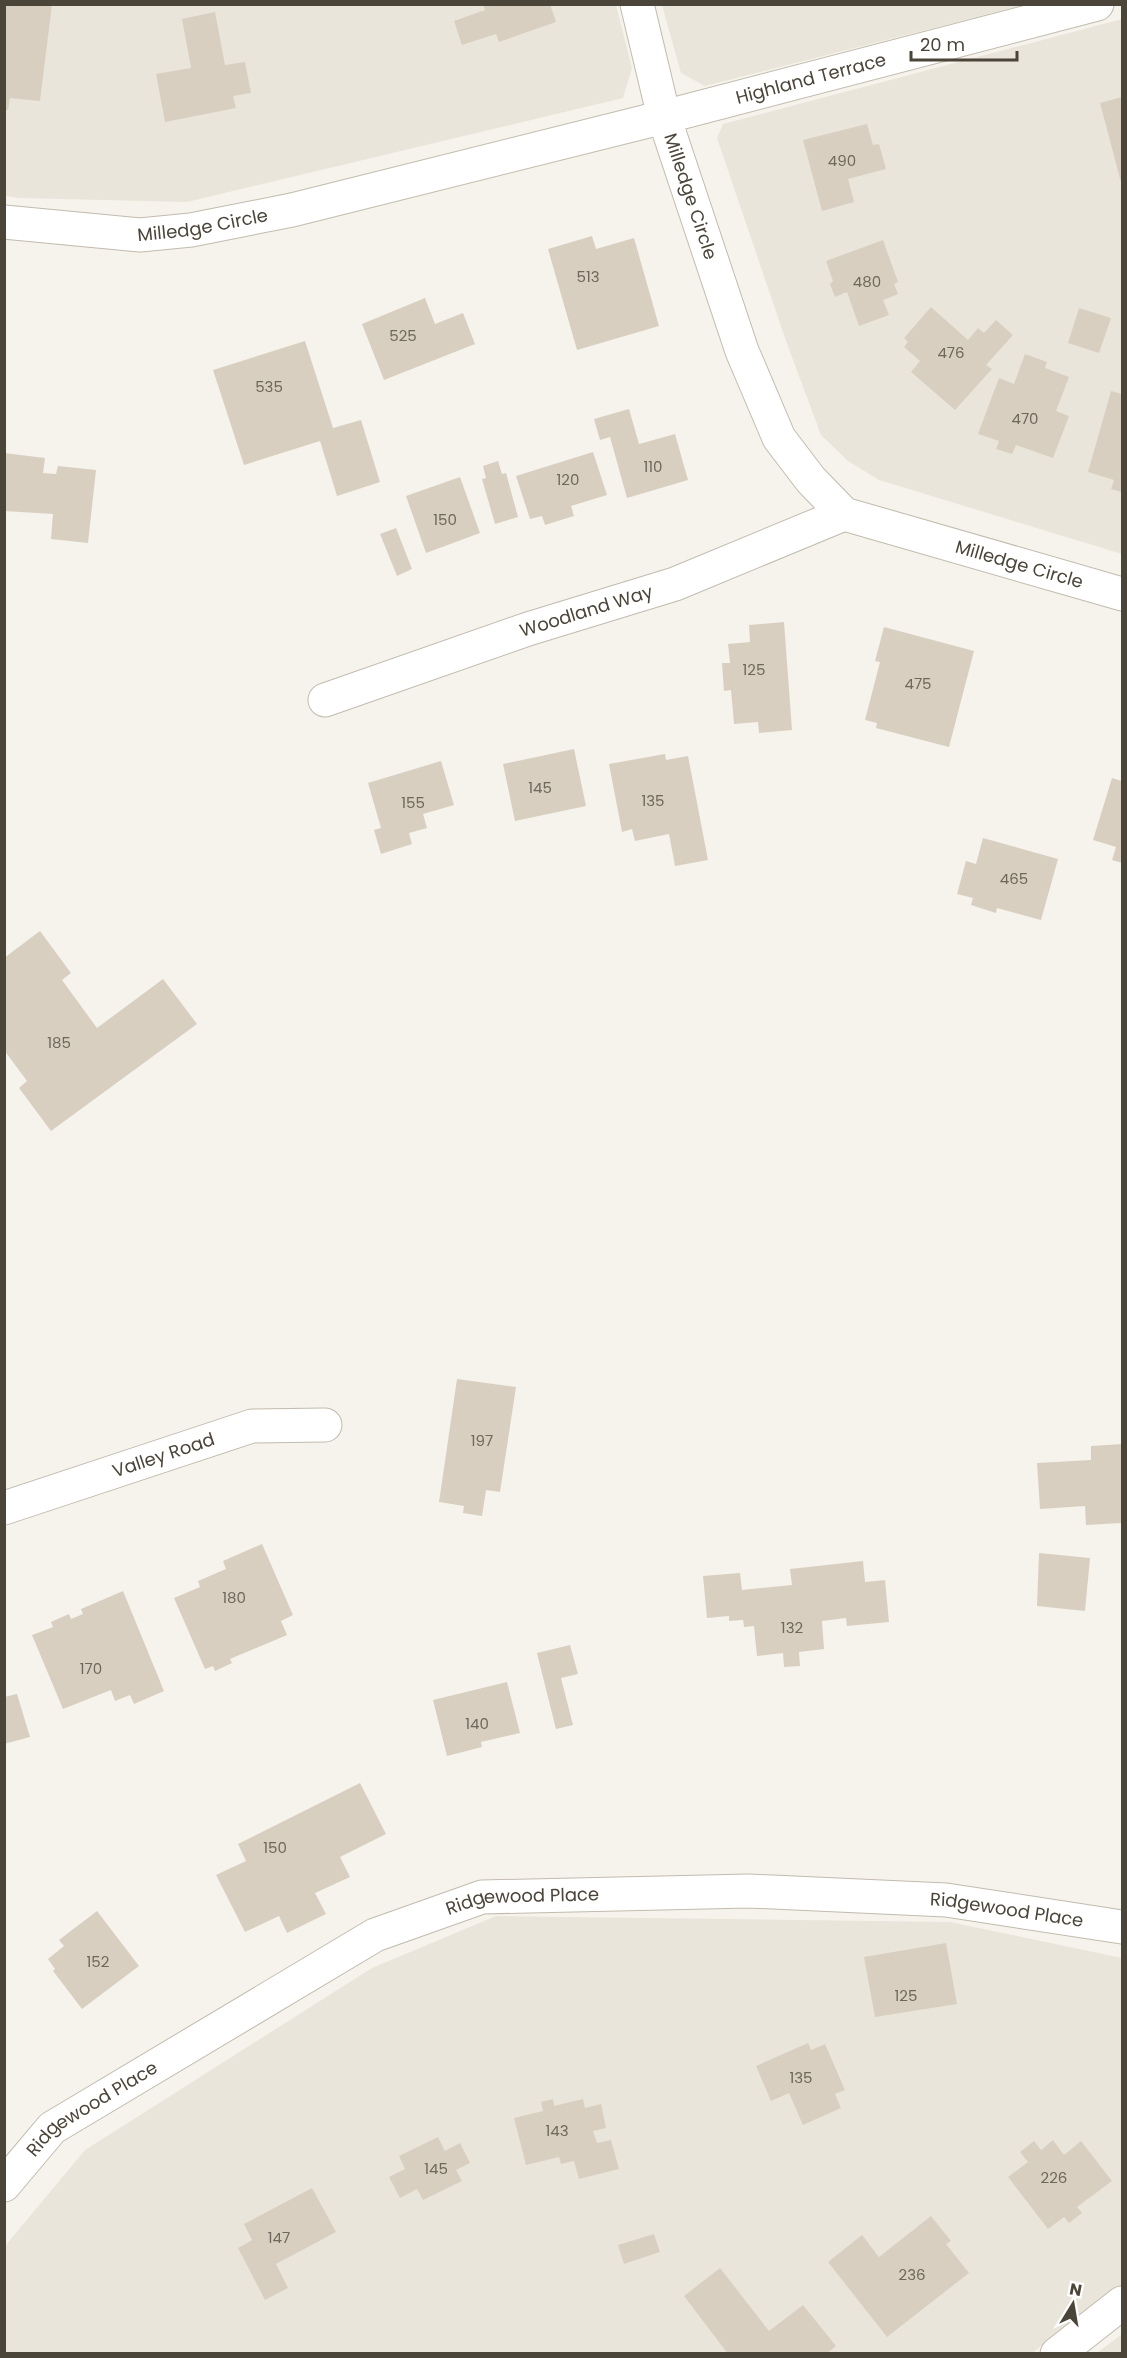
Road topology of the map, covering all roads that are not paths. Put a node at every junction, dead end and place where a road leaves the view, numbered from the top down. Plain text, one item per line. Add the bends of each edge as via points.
1 (637, 4) edge
2 (1097, 4) edge
3 (664, 117) junction
4 (4, 222) edge
5 (844, 514) junction
6 (1122, 594) edge
7 (326, 700) dead end
8 (325, 1425) dead end
9 (4, 1508) edge
10 (1122, 1927) edge
11 (4, 2185) edge
12 (1122, 2303) edge
13 (1058, 2354) edge

1 - 3 street
2 - 3 street, Highland Terrace
3 - 4 street, Milledge Circle via 292,210 191,230 140,235
3 - 5 street, Milledge Circle via 742,351 779,438
5 - 6 street, Milledge Circle
5 - 7 street, Woodland Way via 675,584 528,629
8 - 9 street, Valley Road via 252,1426
10 - 11 street, Ridgewood Place via 946,1900 748,1891 482,1898 375,1935 52,2128
12 - 13 street

